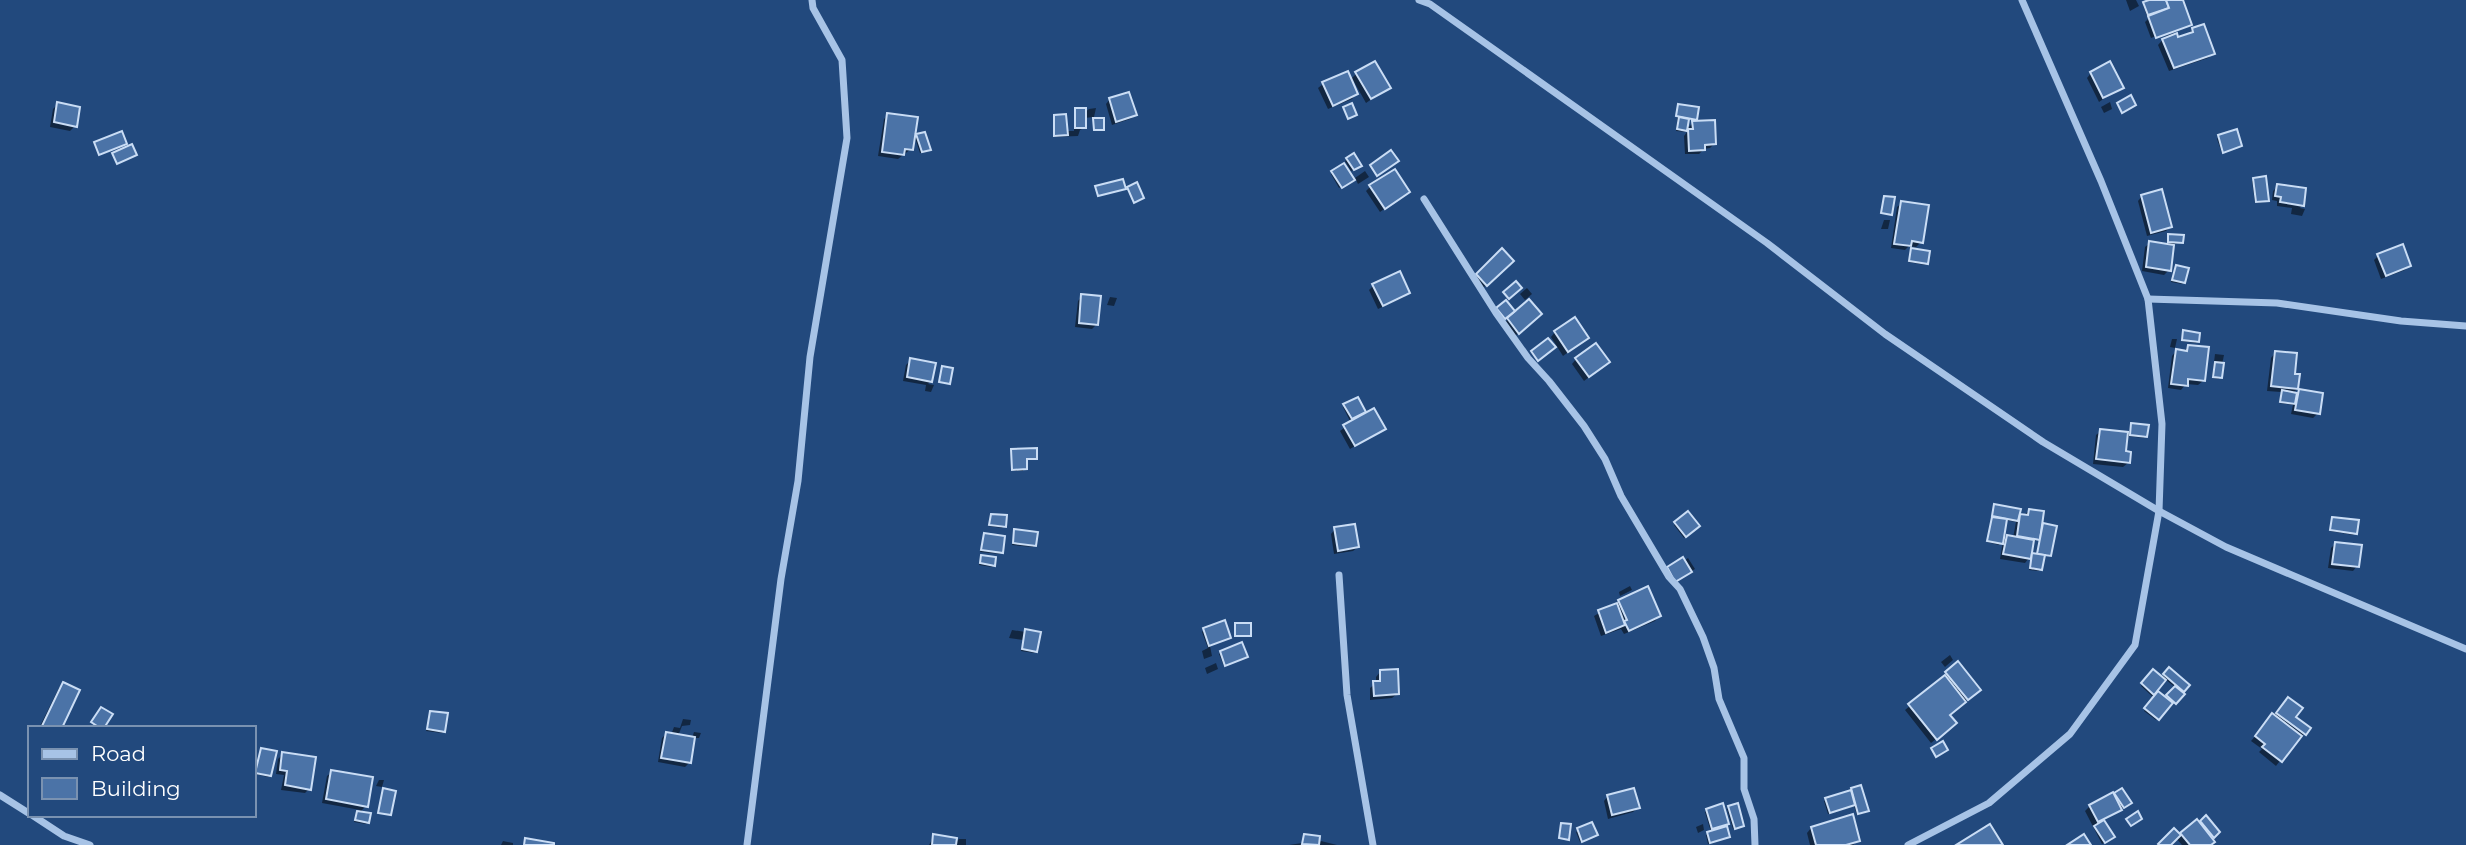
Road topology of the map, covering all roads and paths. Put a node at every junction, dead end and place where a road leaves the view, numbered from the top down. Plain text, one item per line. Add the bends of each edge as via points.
1 (812, 0) edge
2 (1419, 0) edge
3 (2022, 0) edge
4 (1424, 198) dead end
5 (2148, 299) junction
6 (2466, 327) edge
7 (2159, 511) junction
8 (1339, 575) dead end
9 (2466, 649) edge
10 (0, 795) edge
11 (28, 812) edge
12 (36, 817) edge
13 (64, 836) junction
14 (60, 845) edge
15 (90, 845) edge
16 (747, 845) edge
17 (1373, 845) edge
18 (1755, 845) edge
19 (1908, 845) edge

1 - 16 street via 842,60 847,138 810,357 798,481
2 - 7 street via 1767,243 1885,334 2043,442
3 - 5 street
4 - 18 street via 1496,313 1584,426 1686,600 1744,758 1744,789 1754,818
5 - 6 street via 2277,303
5 - 7 street via 2162,424
7 - 9 street via 2226,547
7 - 19 street via 2135,645 2070,734 1989,803
8 - 17 street via 1347,695
10 - 11 street
12 - 13 street
13 - 14 street
13 - 15 street

